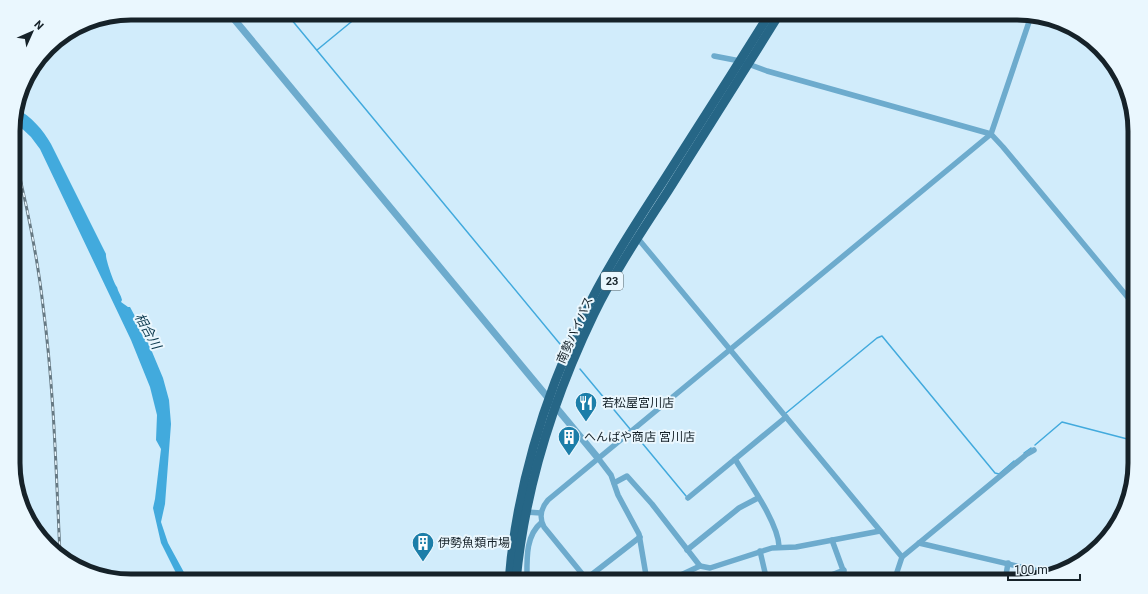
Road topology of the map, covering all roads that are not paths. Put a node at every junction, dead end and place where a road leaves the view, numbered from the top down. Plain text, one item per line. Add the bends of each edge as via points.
1 (236, 20) edge
2 (766, 20) edge
3 (775, 20) edge
4 (1030, 21) edge
5 (714, 56) dead end
6 (744, 63) junction
7 (991, 134) junction
8 (640, 241) dead end
9 (1128, 298) edge
10 (730, 349) junction
11 (549, 398) junction
12 (556, 406) junction
13 (785, 415) junction
14 (1034, 450) dead end
15 (598, 458) junction
16 (735, 459) junction
17 (614, 483) junction
18 (688, 498) dead end
19 (758, 498) junction
20 (522, 511) junction
21 (541, 513) junction
22 (541, 523) junction
23 (880, 530) junction
24 (640, 537) junction
25 (832, 540) junction
26 (919, 543) junction
27 (779, 546) junction
28 (687, 550) junction
29 (760, 551) junction
30 (902, 557) junction
31 (1008, 564) junction
32 (700, 566) junction
33 (844, 570) junction
34 (1041, 572) edge
35 (505, 574) edge
36 (510, 574) edge
37 (517, 574) edge
38 (522, 574) edge
39 (527, 574) edge
40 (582, 574) edge
41 (594, 574) edge
42 (646, 574) edge
43 (683, 574) edge
44 (765, 574) edge
45 (834, 574) edge
46 (845, 574) edge
47 (896, 574) edge
48 (1006, 574) edge

1 - 11 street
2 - 6 highway, 南勢バイパス / 23
3 - 6 highway, 南勢バイパス / 23
4 - 7 street
5 - 6 street
6 - 7 street
6 - 11 highway, 南勢バイパス / 23 via 623,244 582,319
6 - 12 highway, 南勢バイパス / 23 via 622,262 594,313
7 - 9 street
7 - 10 street
8 - 10 street
10 - 13 street
10 - 15 street
11 - 12 street
11 - 20 highway, 南勢バイパス / 23 via 535,441
12 - 15 street
12 - 20 highway, 南勢バイパス / 23
13 - 16 street
13 - 23 street
14 - 26 street
15 - 17 street
15 - 21 street via 548,500
16 - 18 street
16 - 19 street
17 - 24 street
17 - 28 street via 627,476
19 - 27 street via 775,529
19 - 28 street via 738,508
20 - 21 street
20 - 35 highway via 511,532
20 - 36 highway, 南勢バイパス / 23
20 - 37 highway, 南勢バイパス / 23
20 - 38 highway
21 - 22 street
22 - 39 street via 529,540
22 - 40 street
23 - 25 street
23 - 30 street
24 - 41 street
24 - 42 street
25 - 27 street via 796,547
25 - 33 street
26 - 30 street
26 - 31 street
27 - 29 street
28 - 32 street
29 - 32 street via 710,568
29 - 44 street
30 - 47 street
31 - 34 street
31 - 48 street
32 - 43 street
33 - 45 street
33 - 46 street

